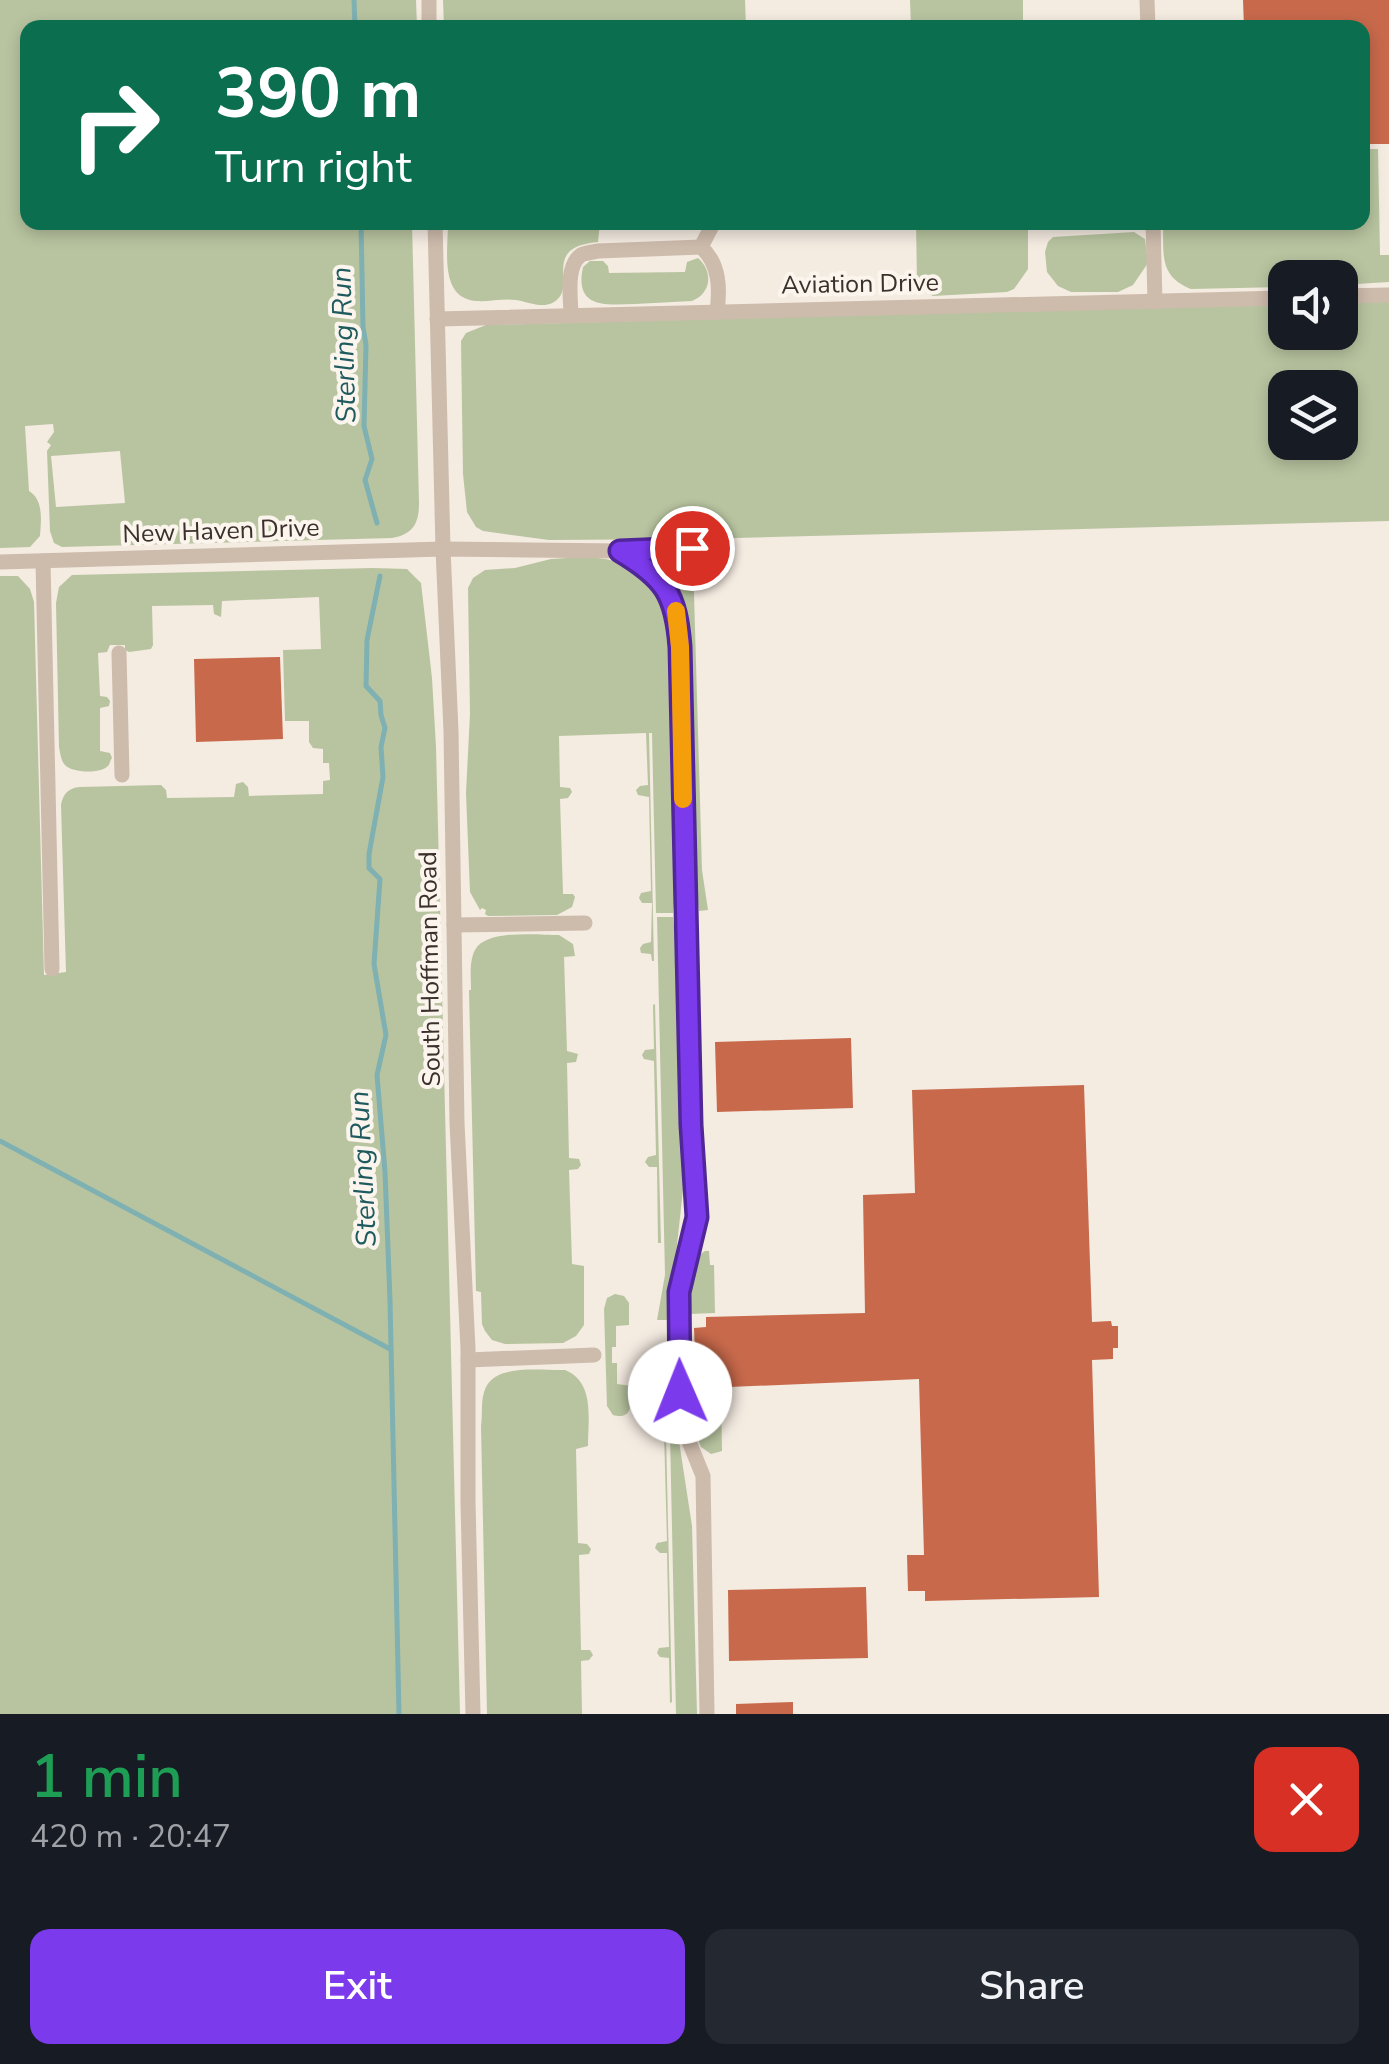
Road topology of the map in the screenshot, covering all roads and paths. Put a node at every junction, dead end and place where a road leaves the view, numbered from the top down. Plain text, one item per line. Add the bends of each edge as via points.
1 (435, 230) edge
2 (710, 230) edge
3 (1153, 230) edge
4 (701, 247) junction
5 (1389, 295) edge
6 (1358, 296) edge
7 (1268, 299) edge
8 (1155, 302) junction
9 (717, 312) junction
10 (570, 316) junction
11 (437, 319) junction
12 (692, 548) dead end
13 (442, 549) junction
14 (620, 551) junction
15 (43, 561) junction
16 (0, 562) edge
17 (119, 653) dead end
18 (122, 775) dead end
19 (585, 924) dead end
20 (454, 925) junction
21 (52, 969) dead end
22 (594, 1355) dead end
23 (468, 1360) junction
24 (473, 1714) edge
25 (707, 1714) edge

1 - 11 street, South Hoffman Road
2 - 4 street
3 - 8 street
4 - 9 street via 716,270
4 - 10 street via 582,254 571,272
5 - 6 street
7 - 8 street, Aviation Drive
8 - 9 street, Aviation Drive
9 - 10 street, Aviation Drive
10 - 11 street, Aviation Drive
11 - 13 street, South Hoffman Road
12 - 14 street, New Haven Drive
13 - 14 street, New Haven Drive
13 - 15 street, New Haven Drive
13 - 20 street, South Hoffman Road
14 - 25 street via 668,591 679,630 697,1217 679,1292 680,1392 702,1476
15 - 16 street, New Haven Drive
15 - 21 street
17 - 18 street
19 - 20 street
20 - 23 street, South Hoffman Road
22 - 23 street
23 - 24 street, South Hoffman Road

